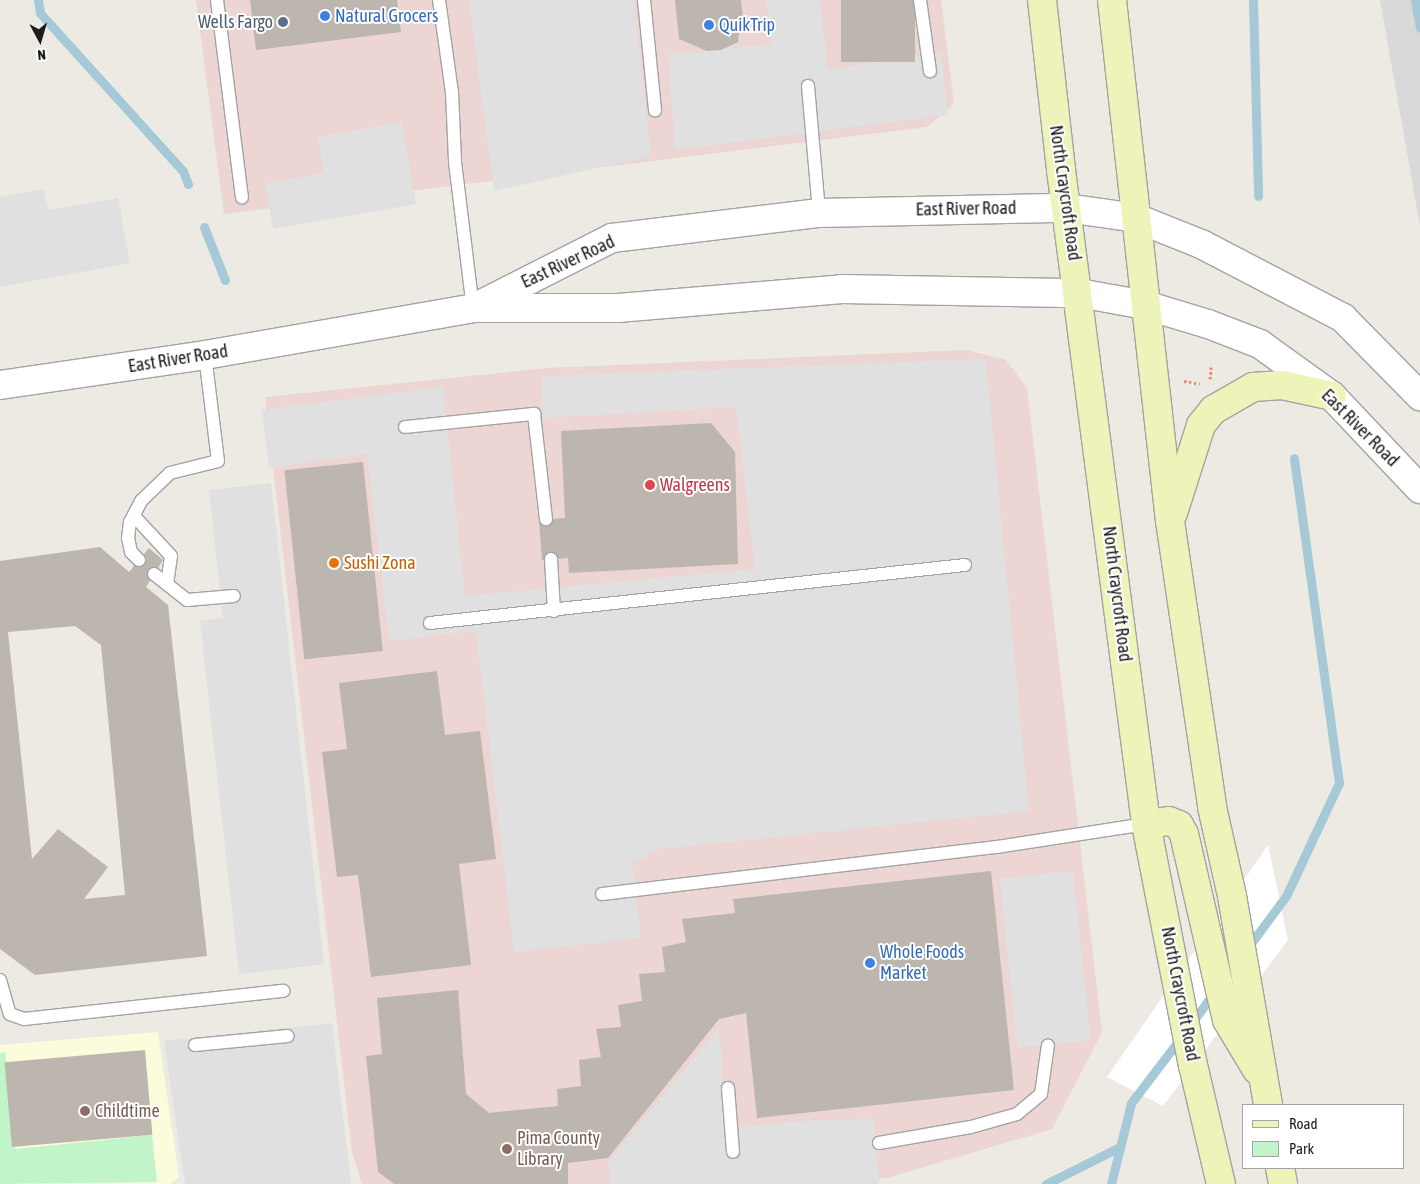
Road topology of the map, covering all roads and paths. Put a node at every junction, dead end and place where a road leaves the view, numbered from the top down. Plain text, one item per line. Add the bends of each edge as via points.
1 (217, 0) edge
2 (439, 0) edge
3 (644, 0) edge
4 (920, 0) edge
5 (1042, 0) edge
6 (1112, 0) edge
7 (930, 71) dead end
8 (808, 86) dead end
9 (655, 110) dead end
10 (242, 197) dead end
11 (1066, 208) junction
12 (819, 213) junction
13 (1136, 218) junction
14 (1079, 292) junction
15 (1145, 305) junction
16 (473, 308) junction
17 (205, 356) junction
18 (1211, 367) dead end
19 (1184, 381) dead end
20 (0, 386) edge
21 (1332, 396) junction
22 (1420, 396) edge
23 (405, 427) dead end
24 (1420, 490) edge
25 (134, 516) junction
26 (546, 519) dead end
27 (1170, 521) junction
28 (139, 560) dead end
29 (551, 560) dead end
30 (965, 565) dead end
31 (154, 574) dead end
32 (167, 584) junction
33 (234, 596) dead end
34 (554, 611) junction
35 (430, 623) dead end
36 (1146, 824) junction
37 (602, 894) dead end
38 (0, 980) edge
39 (283, 991) dead end
40 (288, 1036) dead end
41 (195, 1045) dead end
42 (1048, 1045) dead end
43 (728, 1088) dead end
44 (1266, 1092) edge
45 (879, 1143) dead end
46 (733, 1152) dead end
47 (1280, 1169) edge
48 (1221, 1184) edge
49 (1283, 1184) edge

1 - 10 lane
2 - 16 lane via 452,92 455,162
3 - 9 lane
4 - 7 lane
5 - 11 main road, North Craycroft Road
6 - 13 main road via 1134,175
8 - 12 lane
11 - 12 street, East River Road
11 - 13 street, East River Road
11 - 14 main road, North Craycroft Road
12 - 16 street, East River Road via 612,238
13 - 15 main road
13 - 22 street, East River Road via 1203,244 1343,318
14 - 15 street, East River Road
14 - 16 street, East River Road via 842,289 618,308
14 - 36 main road, North Craycroft Road
15 - 21 street, East River Road via 1260,344
15 - 27 main road
16 - 17 street, East River Road
17 - 20 street, East River Road
17 - 25 lane via 218,462 170,473 141,501
18 - 19 path via 1209,386
21 - 24 street, East River Road
21 - 27 main road via 1282,385 1252,387 1213,410 1201,425
23 - 26 lane via 534,414
25 - 28 lane via 128,538 132,552
25 - 32 lane via 171,556
27 - 44 main road via 1212,807 1232,896
29 - 34 lane
30 - 34 lane
31 - 32 lane
32 - 33 lane via 187,600
34 - 35 lane
36 - 37 lane via 997,847
36 - 44 main road via 1169,821 1179,825 1184,834 1227,1020
36 - 48 main road, North Craycroft Road via 1193,1065
38 - 39 lane via 10,1014 24,1018
40 - 41 lane
42 - 45 lane via 1041,1094 1017,1114 971,1127
43 - 46 lane
47 - 49 main road

